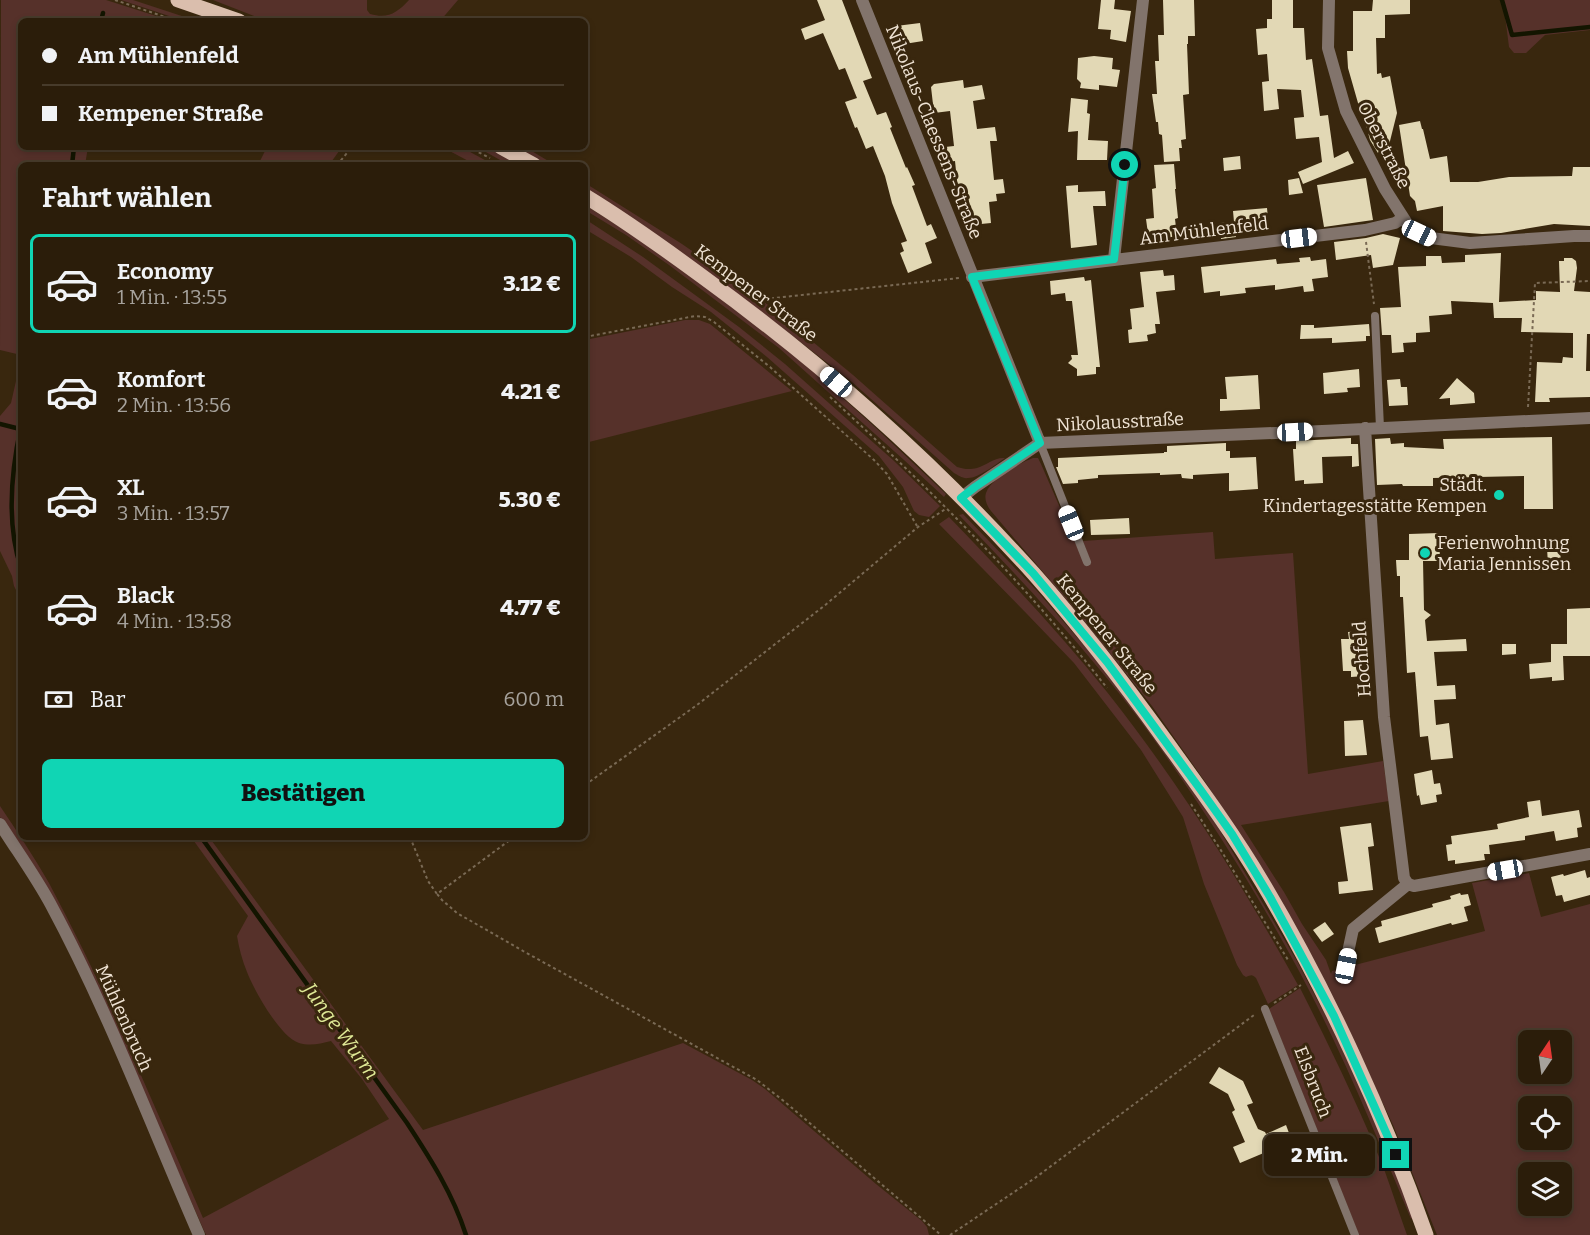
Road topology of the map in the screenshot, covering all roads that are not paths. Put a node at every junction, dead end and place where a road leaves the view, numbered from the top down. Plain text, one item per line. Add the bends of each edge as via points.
1 (178, 0) edge
2 (862, 0) edge
3 (1143, 0) edge
4 (1329, 0) edge
5 (230, 18) edge
6 (500, 155) edge
7 (524, 162) edge
8 (588, 198) edge
9 (1403, 218) junction
10 (1590, 236) edge
11 (1114, 259) junction
12 (972, 277) junction
13 (1375, 316) road end
14 (1590, 418) edge
15 (1365, 428) junction
16 (1380, 428) junction
17 (1040, 443) junction
18 (961, 498) junction
19 (1087, 562) dead end
20 (0, 824) edge
21 (1590, 854) edge
22 (1408, 884) junction
23 (1346, 966) dead end
24 (1265, 1009) road end
25 (199, 1235) edge
26 (1355, 1235) edge
27 (1426, 1235) edge

1 - 5 main road
2 - 12 street, Nikolaus-Claessens-Straße
3 - 11 street, Am Mühlenfeld
4 - 9 street, Oberstraße via 1328,48 1346,111 1384,189
6 - 7 main road
8 - 18 main road, Kempener Straße via 660,245 804,354
9 - 10 street, Oberstraße via 1431,238 1470,243
9 - 11 street, Am Mühlenfeld via 1365,230
11 - 12 street, Am Mühlenfeld
12 - 17 street, Nikolausstraße
13 - 16 lane
14 - 16 street, Nikolausstraße
15 - 16 street, Nikolausstraße
15 - 17 street, Nikolausstraße
15 - 22 street, Hochfeld via 1384,717 1402,869
17 - 18 street
17 - 19 lane
18 - 27 main road, Kempener Straße via 1033,573 1107,662 1262,881 1338,1026 1396,1155
20 - 25 street, Mühlenbruch via 47,898 79,961
21 - 22 street
22 - 23 street via 1353,929
24 - 26 lane, Elsbruch

